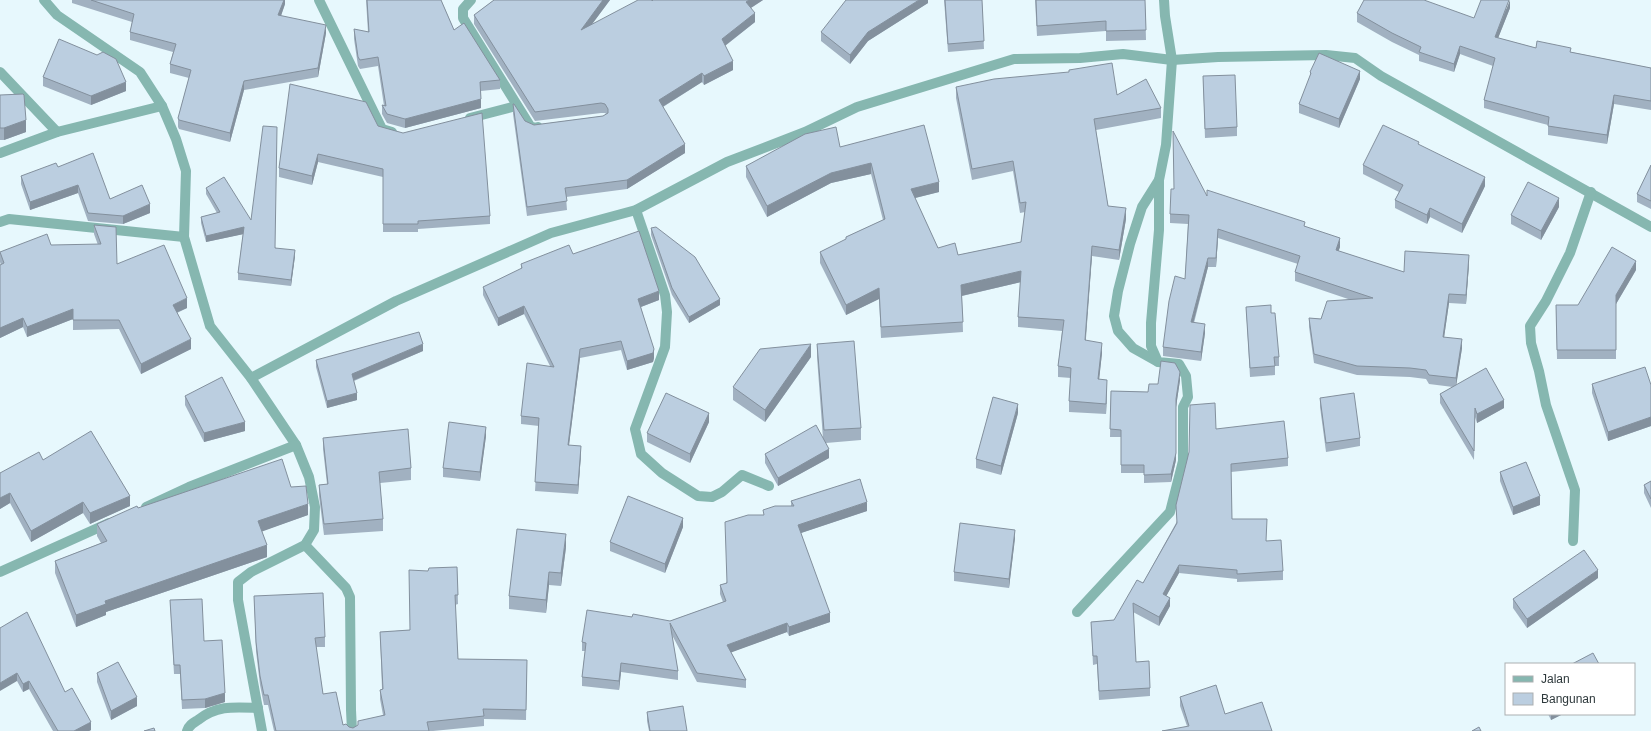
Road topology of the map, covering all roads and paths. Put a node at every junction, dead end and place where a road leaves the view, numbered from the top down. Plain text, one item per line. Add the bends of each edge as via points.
1 (44, 0) edge
2 (319, 0) edge
3 (470, 0) edge
4 (1164, 0) edge
5 (1172, 60) junction
6 (0, 72) edge
7 (162, 106) junction
8 (516, 106) junction
9 (457, 122) edge
10 (549, 126) edge
11 (57, 132) junction
12 (405, 135) edge
13 (0, 153) edge
14 (1158, 180) junction
15 (1591, 192) junction
16 (636, 210) junction
17 (0, 222) edge
18 (1651, 227) edge
19 (184, 237) junction
20 (1158, 362) junction
21 (251, 378) junction
22 (296, 445) junction
23 (769, 486) dead end
24 (140, 510) edge
25 (119, 519) edge
26 (1574, 541) dead end
27 (305, 545) junction
28 (0, 572) edge
29 (1077, 612) dead end
30 (258, 708) junction
31 (187, 731) edge
32 (262, 731) edge
33 (352, 731) edge

1 - 7 street via 57,15 140,72
2 - 12 street via 382,129
3 - 8 street via 463,9 464,18
4 - 5 street via 1164,16
5 - 14 street via 1166,145
5 - 15 street via 1280,56 1354,58
5 - 16 street via 1124,54 1014,59 857,107 806,132 727,162
6 - 11 street
7 - 11 street
7 - 19 street via 186,172
8 - 9 street
8 - 10 street via 532,127
11 - 13 street
14 - 20 street via 1159,230 1151,323 1151,346
14 - 20 street via 1142,207 1130,244 1114,316 1118,331 1133,348
15 - 18 street
15 - 26 street via 1570,253 1546,301 1530,326 1531,343 1546,405 1575,490
16 - 21 street via 551,234 410,295
16 - 23 street via 665,295 667,312 665,347 635,429 642,454 662,474 698,496 712,497 742,475
17 - 19 street via 9,219
19 - 21 street via 210,326
20 - 29 street via 1179,364 1186,376 1188,397 1183,407 1182,461 1175,497 1170,512
21 - 22 street
22 - 24 street
22 - 27 street via 310,477 315,507 314,530
25 - 28 street
27 - 30 street via 251,572 238,582 238,600
27 - 33 street via 346,588 350,597
30 - 31 street via 225,707 207,713 188,727
30 - 32 street

